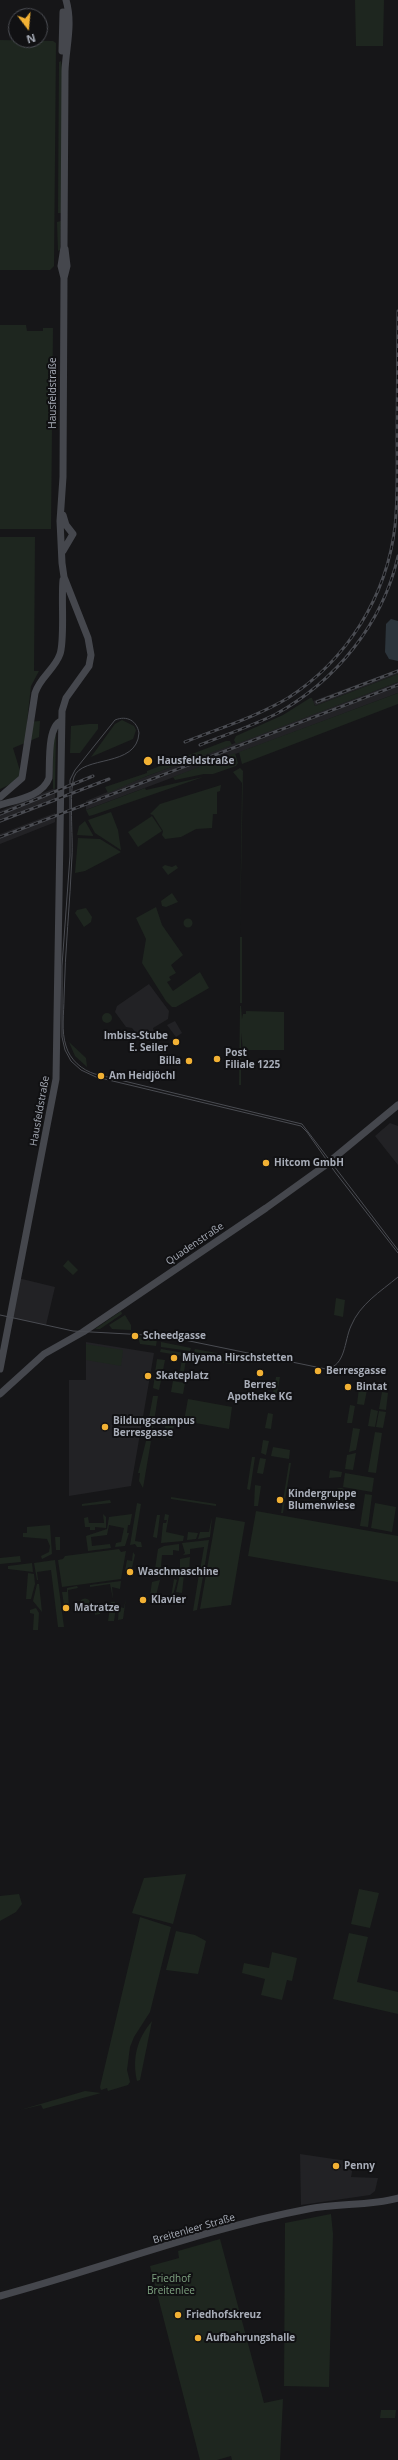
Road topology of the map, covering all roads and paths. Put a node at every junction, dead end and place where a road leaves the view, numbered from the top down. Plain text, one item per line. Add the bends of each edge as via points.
1 (66, 0) edge
2 (64, 578) junction
3 (62, 721) junction
4 (0, 798) edge
5 (0, 805) edge
6 (398, 1105) edge
7 (0, 1369) edge
8 (0, 1394) edge
9 (398, 2198) edge
10 (0, 2296) edge

1 - 2 street, Hausfeldstraße via 64,247 61,266 64,278 61,508 65,534 62,555
2 - 3 street, Hausfeldstraße via 88,638 92,655 86,671 66,698
2 - 4 street via 61,652 55,665 40,681 35,692 22,778
3 - 5 street via 56,724 52,733 49,778 46,785 40,790
3 - 7 street, Hausfeldstraße via 56,1079
6 - 8 street, Quadenstraße via 322,1167 266,1208 83,1332 44,1354
9 - 10 street, Breitenleer Straße via 309,2209 191,2239

